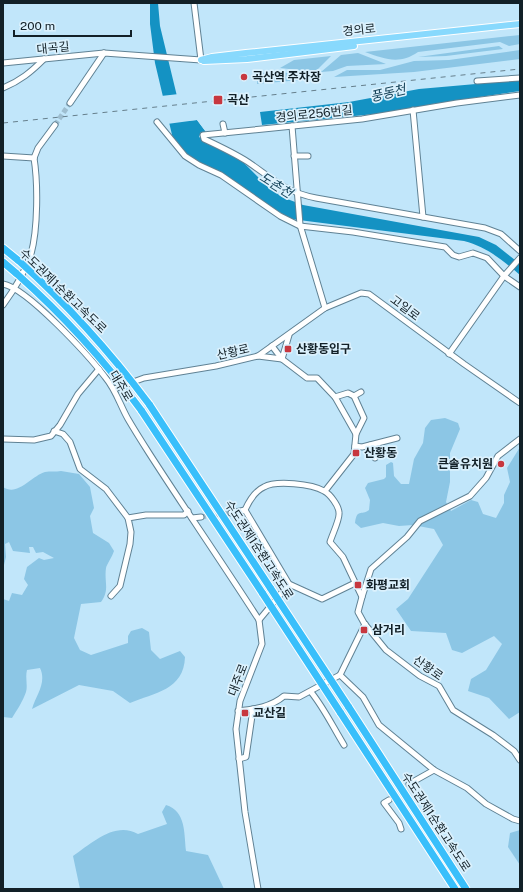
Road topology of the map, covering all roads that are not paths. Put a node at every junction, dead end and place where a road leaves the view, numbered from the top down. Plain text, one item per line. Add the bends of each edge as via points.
1 (194, 3) edge
2 (520, 24) edge
3 (520, 28) edge
4 (104, 52) junction
5 (44, 59) junction
6 (201, 60) junction
7 (3, 63) edge
8 (520, 78) edge
9 (477, 81) dead end
10 (3, 88) edge
11 (520, 95) edge
12 (70, 103) tunnel mouth
13 (413, 110) junction
14 (157, 122) dead end
15 (223, 124) dead end
16 (55, 125) tunnel mouth
17 (292, 126) junction
18 (226, 133) junction
19 (3, 156) edge
20 (294, 156) junction
21 (308, 156) dead end
22 (34, 158) junction
23 (297, 194) junction
24 (423, 217) junction
25 (300, 225) junction
26 (3, 248) edge
27 (520, 251) edge
28 (520, 258) edge
29 (3, 262) edge
30 (505, 275) junction
31 (3, 284) edge
32 (520, 287) edge
33 (15, 289) junction
34 (3, 305) edge
35 (325, 308) junction
36 (289, 335) junction
37 (272, 346) junction
38 (449, 354) junction
39 (258, 356) junction
40 (282, 359) junction
41 (99, 369) junction
42 (114, 389) junction
43 (362, 392) dead end
44 (354, 396) junction
45 (335, 397) junction
46 (520, 403) edge
47 (54, 431) junction
48 (356, 434) junction
49 (397, 438) dead end
50 (3, 439) edge
51 (520, 439) edge
52 (370, 445) junction
53 (355, 446) junction
54 (375, 458) dead end
55 (325, 491) junction
56 (245, 510) junction
57 (188, 511) junction
58 (231, 512) tunnel mouth
59 (201, 517) tunnel mouth
60 (128, 518) junction
61 (192, 518) junction
62 (355, 583) junction
63 (289, 584) junction
64 (112, 596) dead end
65 (362, 597) junction
66 (259, 620) junction
67 (365, 624) junction
68 (340, 674) junction
69 (311, 692) junction
70 (253, 709) junction
71 (238, 711) junction
72 (344, 745) dead end
73 (239, 759) junction
74 (520, 760) edge
75 (434, 770) junction
76 (409, 784) dead end
77 (389, 800) dead end
78 (520, 821) edge
79 (401, 829) dead end
80 (258, 889) edge
81 (456, 889) edge
82 (466, 889) edge

1 - 6 street
2 - 6 main road, 경의로
3 - 6 main road, 경의로 via 247,59
4 - 5 street, 대곡길
4 - 6 street, 대곡길
4 - 12 street
5 - 7 street, 대곡길
5 - 10 street via 16,83
8 - 9 street
11 - 13 street, 경의로256번길
13 - 17 street, 경의로256번길 via 362,119
13 - 24 street
14 - 25 street via 188,159 224,177 280,216
15 - 18 street
16 - 22 street
17 - 18 street, 경의로256번길
17 - 20 street
18 - 23 street, 경의로256번길 via 203,135 204,139 247,162 281,187
19 - 22 street
20 - 21 street
20 - 23 street
22 - 33 street via 34,237 31,254
23 - 24 street
23 - 25 street
24 - 27 street via 494,231
25 - 30 street via 441,246 459,257 473,253 487,258
25 - 35 street
26 - 82 highway, 수도권제1순환고속도로, bridge via 66,306 104,346 150,404
28 - 30 street
29 - 81 highway, 수도권제1순환고속도로, bridge via 44,297 115,374
30 - 32 street
30 - 38 street
31 - 33 street, 대주로
33 - 34 street
33 - 41 street, 대주로 via 32,302
35 - 36 street, 고일로
35 - 38 street, 고일로 via 361,293 369,294
36 - 37 street, 고일로
36 - 40 street
37 - 39 street, 산황로
37 - 40 street
38 - 46 street, 고일로
39 - 40 street
39 - 42 street, 산황로 via 144,378
40 - 45 street via 307,378 317,378
41 - 42 street, 대주로
41 - 47 street via 78,394
42 - 57 street, 대주로 via 128,419
43 - 44 street
44 - 45 street via 348,393
44 - 48 street via 364,418
45 - 48 street
47 - 50 street via 51,436 34,440
47 - 60 street via 63,434 70,442 80,469 106,489
48 - 53 street
49 - 52 street
51 - 65 street, 산황로 via 498,456 486,478 470,496 420,521 407,537 371,569
52 - 53 street
52 - 54 street
53 - 55 street via 354,454
55 - 56 street via 314,487 278,483 265,486 257,491
55 - 62 street via 339,514 330,542 344,557
56 - 58 street
56 - 63 street
57 - 60 street via 184,515 146,515
57 - 61 street, 대주로
59 - 61 street
60 - 64 street via 130,544 120,586
61 - 66 street, 대주로
62 - 63 street via 322,599
62 - 65 street
63 - 66 street
65 - 67 street, 산황로 via 358,612
66 - 71 street, 대주로 via 262,644
67 - 68 street
67 - 74 street, 산황로 via 386,650 420,676 439,686 453,710 493,735 514,751
68 - 69 street, 대주로
68 - 75 street via 363,697 379,725
69 - 70 street, 대주로 via 298,697 284,696 275,703
69 - 72 street via 321,704 327,719
70 - 71 street, 대주로
70 - 73 street via 246,757
71 - 73 street, 대주로 via 236,729
73 - 80 street, 대주로
75 - 76 street
75 - 78 street via 467,788 486,804
77 - 79 street via 384,803

